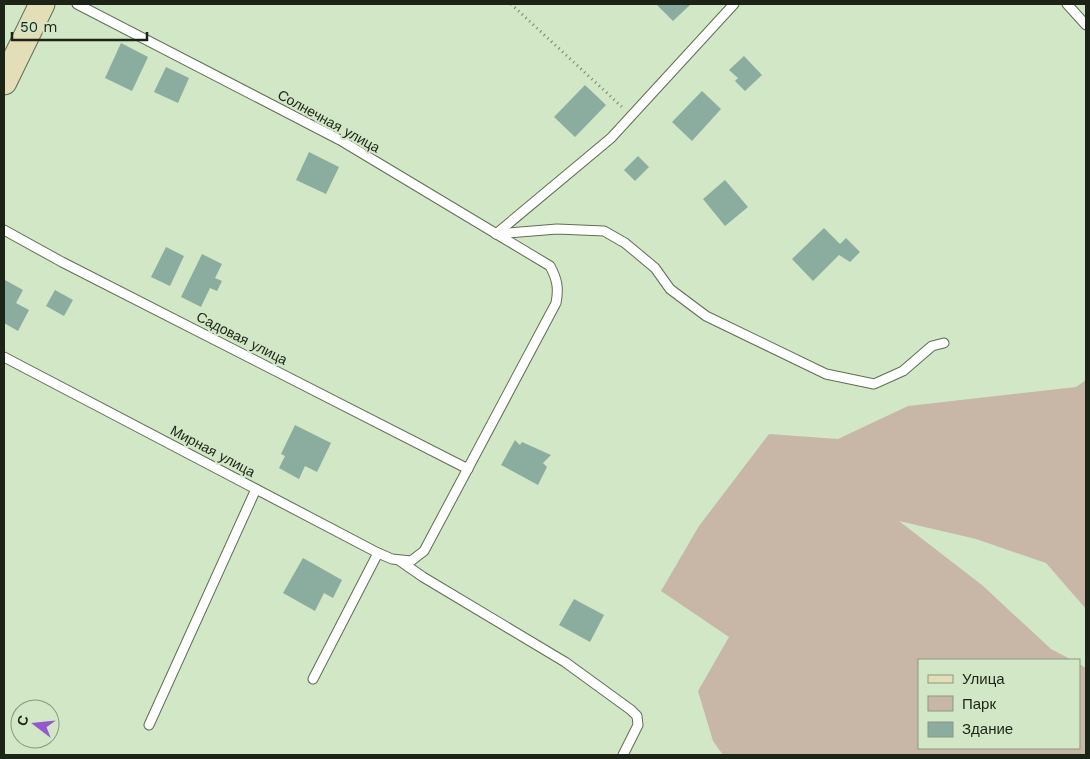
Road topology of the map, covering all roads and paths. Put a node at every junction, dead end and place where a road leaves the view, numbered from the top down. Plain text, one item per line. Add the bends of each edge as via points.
1 (42, 4) edge
2 (77, 4) edge
3 (511, 4) edge
4 (734, 4) edge
5 (1067, 4) edge
6 (1086, 25) edge
7 (4, 82) edge
8 (632, 116) junction
9 (4, 230) edge
10 (496, 234) junction
11 (944, 343) dead end
12 (4, 357) edge
13 (468, 469) junction
14 (256, 489) junction
15 (378, 552) junction
16 (400, 561) junction
17 (313, 679) dead end
18 (149, 725) dead end
19 (623, 755) edge

1 - 7 main road
2 - 10 lane, Солнечная улица via 340,140
3 - 8 path
4 - 8 lane
5 - 6 lane
8 - 10 lane via 611,138
9 - 13 lane, Садовая улица
10 - 11 lane via 604,231 625,243 655,268 670,289 706,316 826,374 874,384 903,371 932,346
10 - 13 lane, Солнечная улица via 550,266 558,290 556,303
12 - 14 lane, Мирная улица
13 - 16 lane, Мирная улица via 424,551 411,561
14 - 15 lane, Мирная улица
14 - 18 lane
15 - 16 lane, Мирная улица
15 - 17 lane
16 - 19 lane via 565,662 631,710 637,716 638,725

